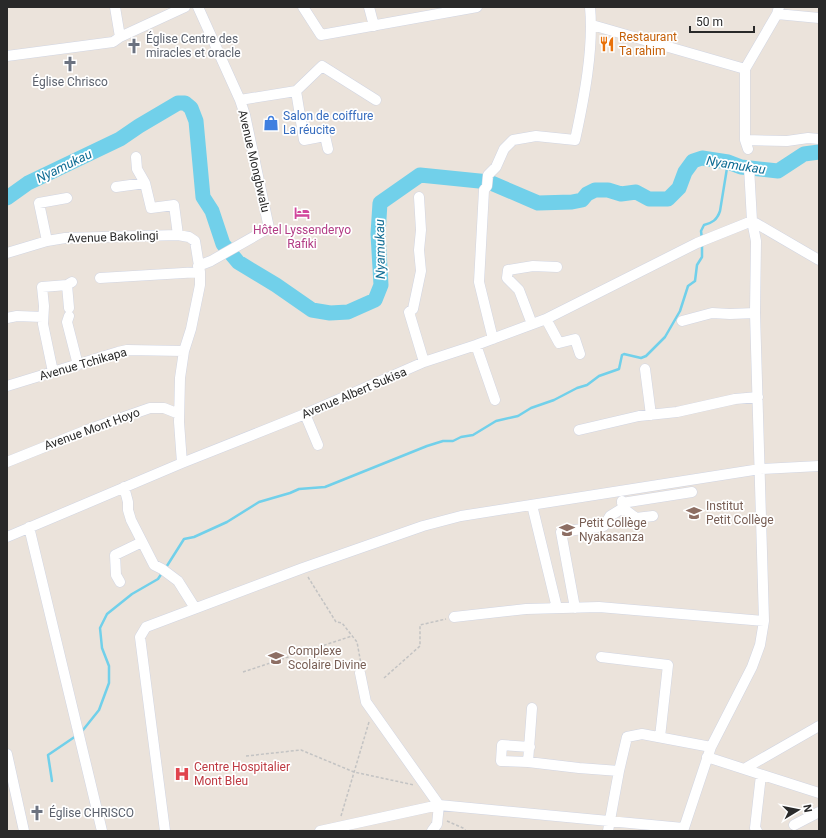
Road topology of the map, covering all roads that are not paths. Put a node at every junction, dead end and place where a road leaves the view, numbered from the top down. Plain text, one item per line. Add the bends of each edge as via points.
1 (115, 7) edge
2 (185, 7) edge
3 (198, 7) edge
4 (303, 7) edge
5 (369, 7) edge
6 (477, 7) edge
7 (590, 7) edge
8 (778, 10) edge
9 (819, 18) edge
10 (374, 26) junction
11 (592, 26) junction
12 (120, 37) junction
13 (7, 56) edge
14 (745, 69) junction
15 (296, 91) junction
16 (240, 100) junction
17 (376, 100) dead end
18 (819, 139) edge
19 (328, 149) dead end
20 (136, 157) dead end
21 (749, 167) dead end
22 (145, 183) junction
23 (116, 187) dead end
24 (419, 197) dead end
25 (67, 198) dead end
26 (752, 221) junction
27 (178, 235) junction
28 (47, 241) junction
29 (7, 253) edge
30 (819, 260) edge
31 (557, 267) dead end
32 (199, 269) junction
33 (100, 278) dead end
34 (755, 313) junction
35 (43, 317) junction
36 (7, 318) edge
37 (546, 319) junction
38 (682, 321) dead end
39 (532, 324) junction
40 (493, 339) junction
41 (476, 345) junction
42 (184, 351) junction
43 (580, 354) dead end
44 (424, 362) junction
45 (78, 365) junction
46 (645, 369) dead end
47 (53, 372) junction
48 (7, 386) edge
49 (758, 397) junction
50 (496, 400) dead end
51 (179, 414) junction
52 (305, 414) junction
53 (652, 415) junction
54 (579, 430) dead end
55 (318, 445) dead end
56 (7, 462) edge
57 (182, 463) junction
58 (819, 466) edge
59 (760, 469) junction
60 (124, 487) junction
61 (620, 491) junction
62 (692, 492) dead end
63 (532, 505) junction
64 (622, 506) junction
65 (653, 516) dead end
66 (29, 527) junction
67 (7, 537) edge
68 (142, 542) junction
69 (120, 582) dead end
70 (195, 608) junction
71 (558, 608) junction
72 (575, 608) junction
73 (454, 616) road end
74 (764, 621) junction
75 (601, 657) dead end
76 (360, 674) road end
77 (532, 708) dead end
78 (819, 726) edge
79 (660, 737) junction
80 (530, 747) junction
81 (711, 747) junction
82 (7, 755) edge
83 (707, 757) junction
84 (528, 762) junction
85 (744, 769) junction
86 (619, 771) junction
87 (762, 775) junction
88 (819, 793) edge
89 (439, 806) junction
90 (819, 812) edge
91 (609, 820) junction
92 (794, 825) dead end
93 (683, 830) edge
94 (24, 831) edge
95 (102, 831) edge
96 (165, 831) edge
97 (320, 831) edge
98 (432, 831) edge
99 (608, 831) edge
100 (757, 831) edge

1 - 12 street
2 - 12 street
3 - 16 street, Avenue Mongbwalu
4 - 10 street via 321,35
5 - 10 street
6 - 10 street
7 - 11 street
8 - 9 street
8 - 14 street
11 - 14 street
11 - 40 street via 584,98 575,140 536,136 513,140 504,149 496,168 488,175 479,282
12 - 13 street via 113,42
14 - 18 street via 746,145
15 - 16 street
15 - 17 street via 322,66
15 - 19 street via 304,140 325,136
16 - 32 street, Avenue Mongbwalu via 269,228
20 - 22 street via 137,169
21 - 26 street
22 - 23 street
22 - 27 street via 151,208 174,205
24 - 44 street via 421,271 413,309 409,312
25 - 28 street via 39,203
26 - 30 street
26 - 34 street via 756,242
26 - 37 street, Avenue Albert Sukisa via 701,241
27 - 28 street, Avenue Bakolingi via 65,238
27 - 32 street, Avenue Bakolingi via 195,242
28 - 29 street, Avenue Bakolingi
31 - 39 street via 533,266 508,270 507,278 519,290
32 - 33 street
32 - 42 street via 200,285
34 - 38 street via 712,313
34 - 49 street
35 - 36 street
35 - 45 street via 42,287 70,284 67,322
35 - 47 street
37 - 39 street, Avenue Albert Sukisa
37 - 43 street via 559,343 574,339
39 - 40 street, Avenue Albert Sukisa
40 - 41 street, Avenue Albert Sukisa
41 - 44 street, Avenue Albert Sukisa
41 - 50 street
42 - 45 street, Avenue Tchikapa via 127,350
42 - 51 street
44 - 52 street, Avenue Albert Sukisa
45 - 47 street, Avenue Tchikapa
46 - 53 street
47 - 48 street, Avenue Tchikapa
49 - 53 street
49 - 59 street
51 - 56 street, Avenue Mont Hoyo via 164,408 150,408
51 - 57 street
52 - 55 street
52 - 57 street, Avenue Albert Sukisa
53 - 54 street
57 - 60 street, Avenue Albert Sukisa
58 - 59 street
59 - 61 street
59 - 74 street
60 - 66 street, Avenue Albert Sukisa
60 - 68 street via 131,520
61 - 63 street
61 - 64 street
62 - 64 street
63 - 70 street via 461,516 423,526
63 - 71 street
64 - 65 street via 636,518
64 - 72 street via 610,516 604,526 561,532
66 - 67 street, Avenue Albert Sukisa
66 - 95 street
68 - 69 street via 115,555 116,575
68 - 70 street via 154,565 178,581
70 - 96 street via 146,626 140,637
71 - 72 street
71 - 73 street
72 - 74 street via 599,607
74 - 81 street via 760,645 752,667
75 - 79 street via 668,665
76 - 89 street via 366,702
77 - 80 street
78 - 85 street
79 - 81 street
79 - 86 street via 642,734 627,737
80 - 84 street
80 - 84 street via 502,745 501,761
81 - 83 street
82 - 94 street
83 - 85 street
83 - 93 street
84 - 86 street
85 - 87 street
86 - 91 street
87 - 88 street
87 - 100 street via 755,828
89 - 91 street
89 - 97 street
89 - 98 street via 437,824
90 - 92 street
91 - 93 street
91 - 99 street

